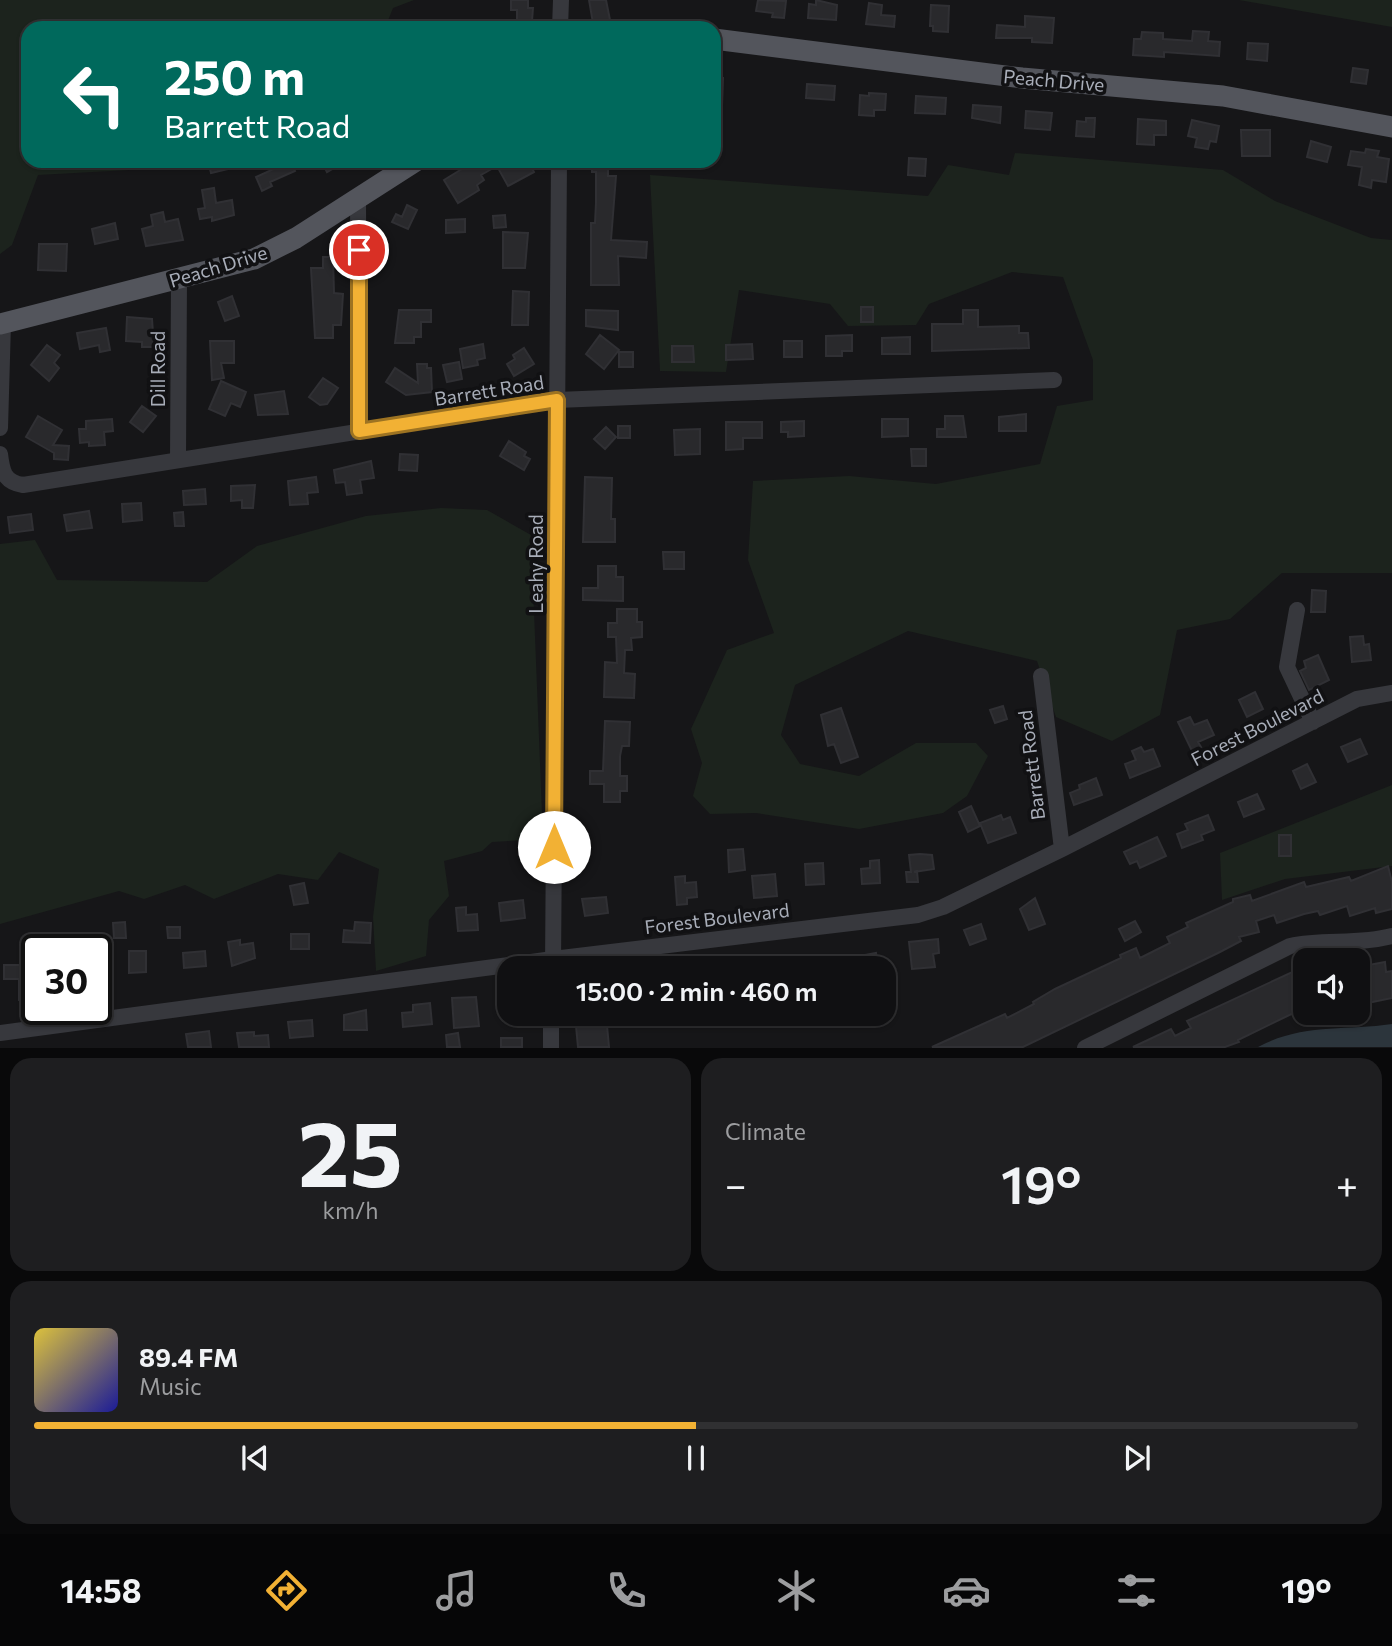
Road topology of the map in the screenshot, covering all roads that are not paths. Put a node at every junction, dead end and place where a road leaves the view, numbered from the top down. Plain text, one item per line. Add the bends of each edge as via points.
1 (561, 0) edge
2 (561, 21) edge
3 (721, 40) edge
4 (1392, 127) edge
5 (405, 168) edge
6 (559, 168) edge
7 (358, 198) junction
8 (178, 279) junction
9 (2, 324) edge
10 (1054, 380) dead end
11 (557, 400) junction
12 (0, 428) edge
13 (359, 431) junction
14 (0, 454) edge
15 (178, 459) junction
16 (1297, 610) dead end
17 (1041, 676) dead end
18 (1392, 693) edge
19 (1313, 722) junction
20 (1062, 849) junction
21 (1392, 936) edge
22 (553, 956) edge
23 (606, 956) edge
24 (497, 970) edge
25 (551, 1026) edge
26 (0, 1033) edge
27 (1111, 1042) edge
28 (551, 1048) edge
29 (1085, 1048) edge

1 - 2 street
3 - 4 main road, Peach Drive via 1009,77 1223,96
5 - 7 main road, Peach Drive
6 - 11 street, Leahy Road
7 - 8 main road, Peach Drive via 264,254
7 - 13 street
8 - 9 main road, Peach Drive
8 - 15 street, Dill Road
9 - 12 street
10 - 11 street, Barrett Road
11 - 13 street, Barrett Road
11 - 22 street, Leahy Road
13 - 15 street, Barrett Road
14 - 15 street, Barrett Road via 5,477 23,485
16 - 19 street via 1287,667
17 - 20 street, Barrett Road
18 - 19 street, Forest Boulevard via 1357,699
19 - 20 street, Forest Boulevard
20 - 23 street, Forest Boulevard via 918,915
21 - 27 street via 1368,943 1290,946
24 - 26 street, Forest Boulevard
25 - 28 street
27 - 29 street

